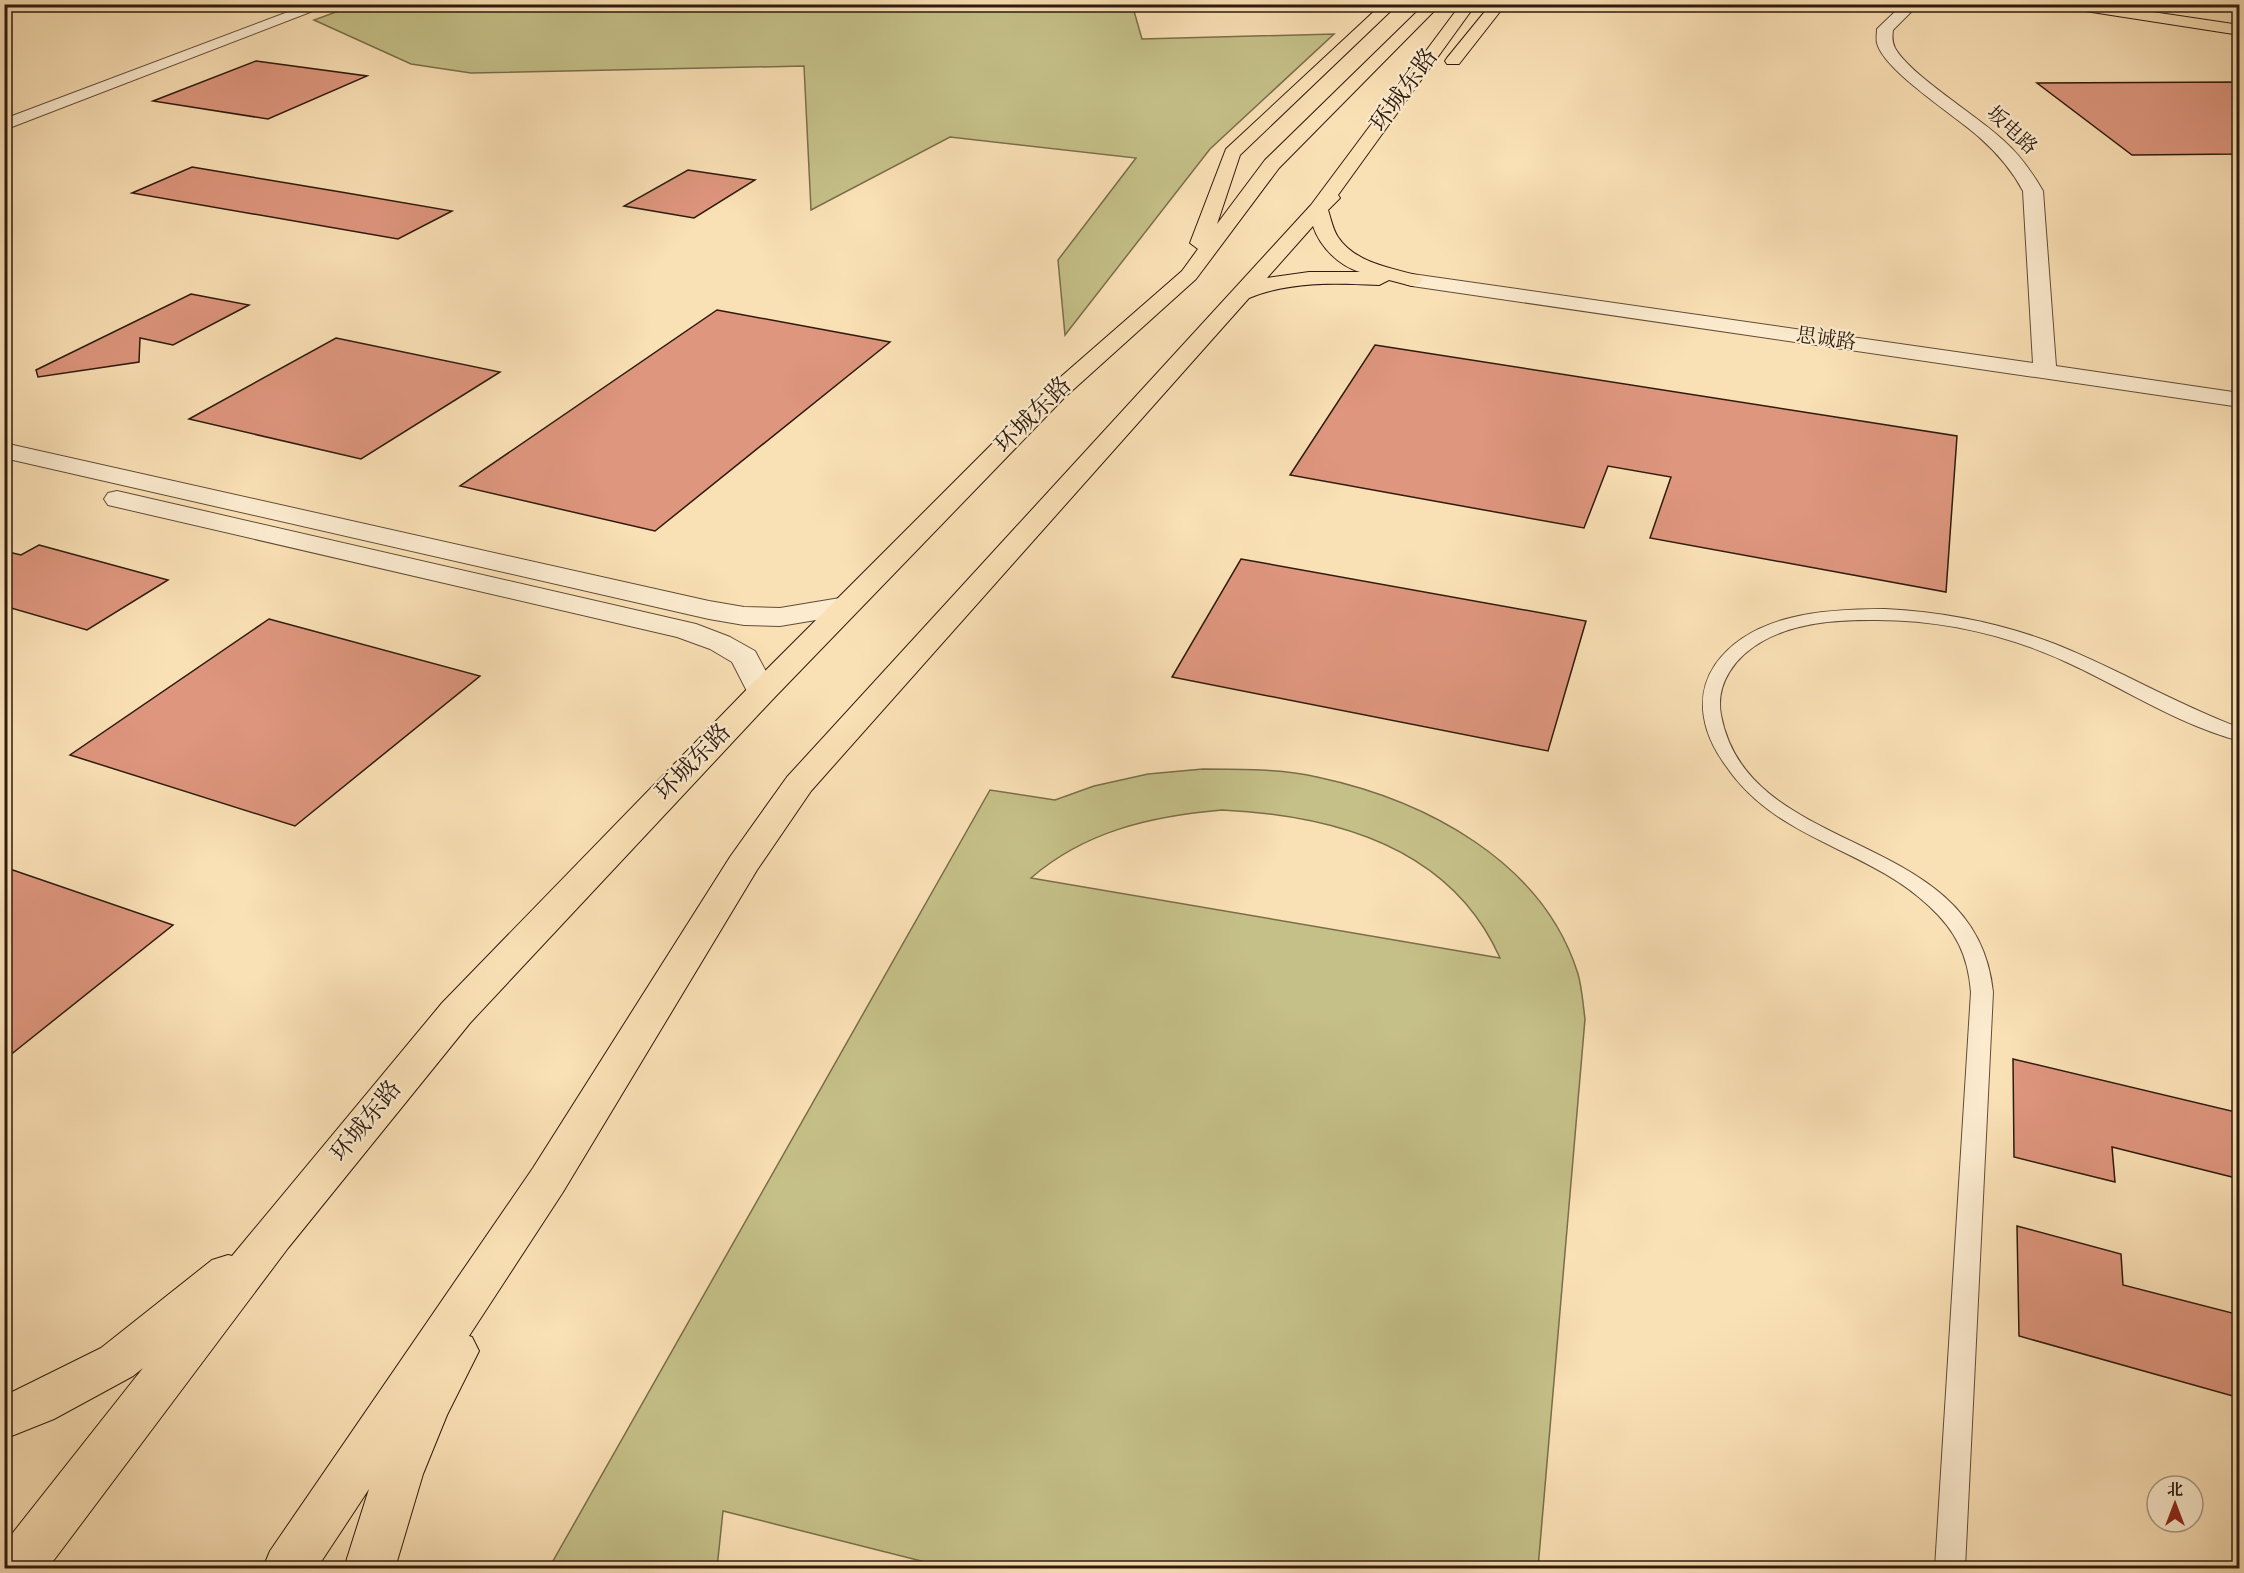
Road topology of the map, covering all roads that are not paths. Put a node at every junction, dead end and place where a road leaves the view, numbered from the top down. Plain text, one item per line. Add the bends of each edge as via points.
1 (300, 4) edge
2 (324, 4) edge
3 (1391, 4) edge
4 (1499, 4) edge
5 (1912, 4) edge
6 (2066, 4) edge
7 (2111, 4) edge
8 (1448, 9) edge
9 (2240, 23) edge
10 (2240, 30) edge
11 (1439, 78) dead end
12 (1423, 96) dead end
13 (4, 114) edge
14 (4, 125) edge
15 (1317, 209) junction
16 (1189, 275) junction
17 (1412, 280) junction
18 (1240, 295) junction
19 (2045, 371) junction
20 (2240, 400) edge
21 (4, 450) edge
22 (4, 473) edge
23 (846, 606) junction
24 (762, 692) junction
25 (2240, 735) edge
26 (548, 1180) junction
27 (273, 1236) junction
28 (4, 1418) edge
29 (17, 1569) edge
30 (288, 1569) edge
31 (370, 1569) edge
32 (1950, 1569) edge

1 - 13 street
2 - 14 street
3 - 16 main road via 1232,153
4 - 11 main road
5 - 19 street, 坂电路 via 1885,29 1885,42 1894,57 2009,156 2033,191
6 - 10 main road
7 - 9 main road
8 - 15 main road, 环城东路
8 - 16 main road, 环城东路 via 1272,164
12 - 15 main road via 1354,177
15 - 17 main road via 1327,238 1340,252 1363,266
15 - 18 main road, 环城东路
16 - 23 main road, 环城东路 via 1056,393
17 - 18 main road via 1299,279
17 - 19 street, 思诚路
18 - 26 main road, 环城东路 via 799,784 741,865
19 - 20 street, 思诚路
21 - 23 street via 709,610 780,617
22 - 24 street via 686,630 744,657
23 - 24 main road, 环城东路
24 - 27 main road, 环城东路 via 456,1013
25 - 32 lane via 2170,707 2086,664 2032,642 1977,626 1920,616 1856,614 1816,618 1774,630 1740,648 1718,672 1710,701 1716,735 1736,770 1773,804 1822,836 1919,886 1954,919 1977,955 1982,992
26 - 30 main road, 环城东路
26 - 31 main road via 426,1408 398,1474
27 - 28 main road via 117,1362
27 - 29 main road, 环城东路

